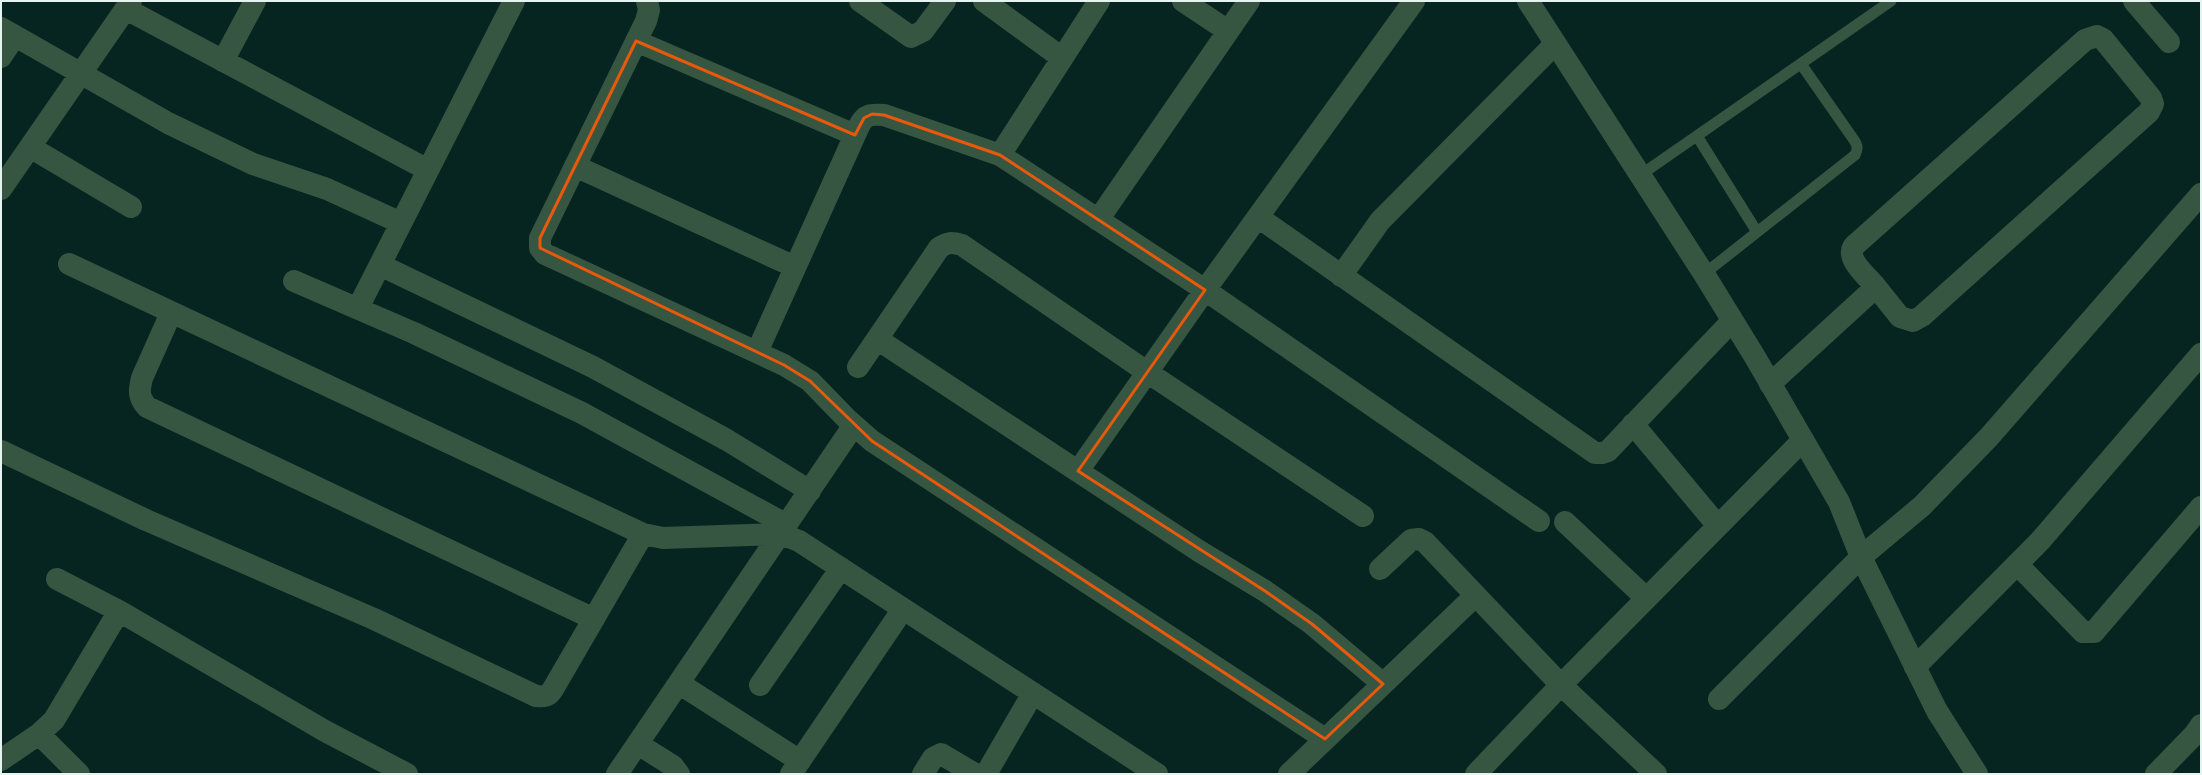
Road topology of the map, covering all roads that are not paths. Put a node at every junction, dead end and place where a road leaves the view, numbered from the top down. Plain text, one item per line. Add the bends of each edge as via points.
1 (255, 1) edge
2 (514, 1) edge
3 (647, 1) edge
4 (860, 1) edge
5 (945, 1) edge
6 (984, 1) edge
7 (1099, 1) edge
8 (1183, 1) edge
9 (1249, 1) edge
10 (1414, 1) edge
11 (1891, 1) edge
12 (2134, 1) edge
13 (1530, 2) edge
14 (128, 5) edge
15 (1228, 31) junction
16 (8, 32) edge
17 (636, 41) junction
18 (2169, 42) dead end
19 (1555, 44) junction
20 (1, 56) edge
21 (1062, 58) junction
22 (223, 61) junction
23 (1801, 64) junction
24 (82, 72) junction
25 (855, 135) junction
26 (1697, 136) junction
27 (30, 147) junction
28 (1000, 155) junction
29 (575, 166) junction
30 (428, 170) junction
31 (1639, 176) junction
32 (1, 189) edge
33 (2201, 194) edge
34 (131, 207) dead end
35 (1258, 217) junction
36 (1098, 220) junction
37 (402, 223) junction
38 (1757, 232) junction
39 (68, 264) dead end
40 (380, 265) junction
41 (795, 267) junction
42 (1704, 274) junction
43 (1341, 276) junction
44 (294, 281) dead end
45 (1876, 287) junction
46 (1205, 290) junction
47 (358, 308) junction
48 (171, 312) junction
49 (1732, 321) junction
50 (877, 339) junction
51 (757, 352) junction
52 (2201, 354) edge
53 (858, 367) dead end
54 (1147, 372) junction
55 (1770, 384) junction
56 (1633, 424) junction
57 (854, 425) junction
58 (1803, 440) junction
59 (1, 451) edge
60 (1078, 471) junction
61 (810, 491) junction
62 (2201, 506) edge
63 (1363, 516) dead end
64 (1539, 521) dead end
65 (1565, 522) dead end
66 (1718, 526) junction
67 (784, 530) junction
68 (643, 534) junction
69 (1861, 558) junction
70 (2017, 564) junction
71 (841, 568) junction
72 (1380, 569) dead end
73 (57, 579) dead end
74 (1475, 596) junction
75 (1646, 598) junction
76 (904, 609) junction
77 (119, 611) junction
78 (594, 619) junction
79 (1915, 667) junction
80 (680, 684) junction
81 (1382, 684) junction
82 (760, 685) dead end
83 (1561, 685) junction
84 (1033, 693) junction
85 (1719, 699) dead end
86 (2201, 724) edge
87 (39, 734) junction
88 (1325, 739) junction
89 (638, 744) junction
90 (1, 760) edge
91 (795, 767) edge
92 (79, 774) edge
93 (408, 774) edge
94 (618, 774) edge
95 (679, 774) edge
96 (922, 774) edge
97 (975, 774) edge
98 (986, 774) edge
99 (1157, 774) edge
100 (1289, 774) edge
101 (1476, 774) edge
102 (1656, 774) edge
103 (1977, 774) edge
104 (2156, 774) edge

1 - 22 street
2 - 30 street
3 - 17 street via 649,10 646,21
4 - 5 street via 911,37 918,36 923,31
6 - 21 street
7 - 21 street
8 - 15 street
9 - 15 street
10 - 35 street
11 - 23 lane
12 - 18 street
13 - 19 street
14 - 22 street
14 - 24 street
15 - 36 street
16 - 20 street
16 - 24 street
17 - 25 street
17 - 29 street
19 - 31 street
19 - 43 street via 1380,221
21 - 28 street
22 - 30 street
23 - 26 lane
23 - 38 lane via 1854,140 1857,150 1855,155
24 - 27 street
24 - 37 street via 168,123 253,164 327,189
25 - 28 street via 864,118 872,114 884,115
25 - 41 street
26 - 31 lane
26 - 38 lane
27 - 32 street
27 - 34 street
28 - 36 street
29 - 41 street
29 - 51 street via 540,238 540,248 546,254
30 - 37 street
31 - 42 street
33 - 69 street via 1989,437 1922,506
35 - 43 street
35 - 46 street
36 - 46 street
37 - 40 street
38 - 42 lane
39 - 48 street
40 - 47 street
40 - 61 street via 593,366 727,440
41 - 51 street
42 - 49 street
43 - 56 street via 1595,453 1608,451
44 - 47 street
45 - 45 street via 1900,317 1913,321 1922,316 2149,112 2153,104 2151,98 2103,39 2097,36 2085,40 1854,246 1851,254 1853,258
45 - 55 street
46 - 54 street
46 - 64 street
47 - 67 street via 582,413
48 - 68 street
48 - 78 street via 139,388 140,399 147,407
49 - 55 street
49 - 56 street
50 - 53 street
50 - 54 street via 939,248 954,242
50 - 60 street
51 - 57 street via 810,381
52 - 70 street via 2040,541
54 - 60 street
54 - 63 street
55 - 58 street
56 - 66 street
57 - 61 street
57 - 88 street via 872,441
58 - 66 street
58 - 69 street via 1839,502
59 - 78 street via 146,520 374,619 536,696 550,695
60 - 81 street via 1277,599 1312,624
61 - 67 street
62 - 70 street via 2094,632 2089,634 2083,632
65 - 75 street
66 - 75 street
67 - 68 street via 662,538
67 - 71 street
67 - 80 street
68 - 78 street
69 - 79 street
69 - 85 street
70 - 79 street
71 - 76 street
71 - 82 street
72 - 74 street via 1411,540 1419,539 1425,542
73 - 77 street
74 - 81 street
74 - 83 street
75 - 83 street
76 - 84 street
76 - 91 street
77 - 87 street via 64,706
77 - 93 street via 325,731
79 - 103 street via 1937,711
80 - 89 street
80 - 91 street
81 - 88 street
83 - 101 street
83 - 102 street
84 - 98 street
84 - 99 street
86 - 104 street via 2194,735
87 - 90 street
87 - 92 street
88 - 100 street
89 - 94 street
89 - 95 street via 673,766
96 - 97 street via 933,758 941,754

